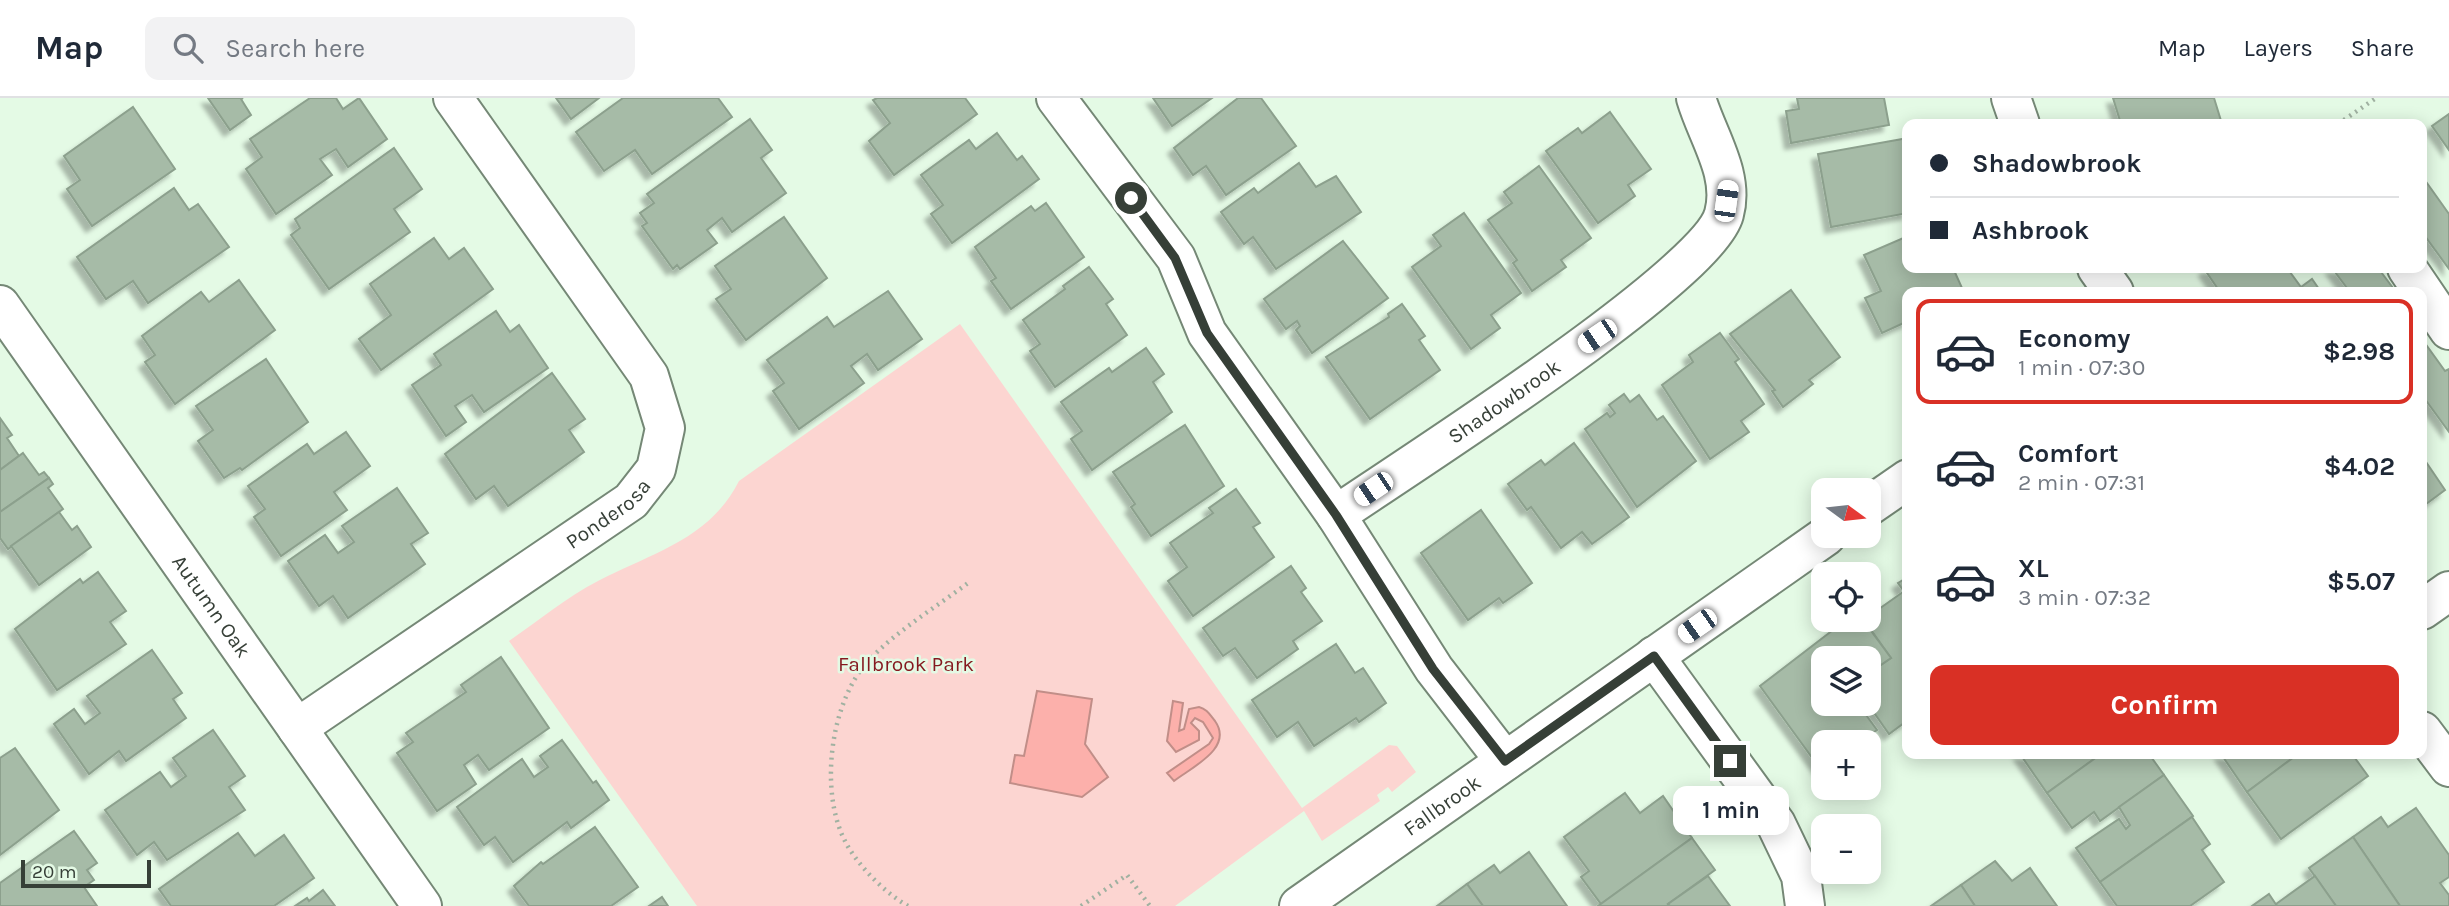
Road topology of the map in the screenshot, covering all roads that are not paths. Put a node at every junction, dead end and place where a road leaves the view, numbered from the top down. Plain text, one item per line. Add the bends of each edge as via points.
1 (453, 98) edge
2 (1056, 98) edge
3 (1696, 98) edge
4 (2011, 98) edge
5 (2018, 119) edge
6 (2427, 298) edge
7 (0, 305) edge
8 (2449, 330) edge
9 (1902, 483) edge
10 (1881, 498) edge
11 (1336, 515) junction
12 (1811, 546) edge
13 (2449, 591) edge
14 (2427, 606) edge
15 (1654, 656) junction
16 (297, 728) junction
17 (2427, 738) edge
18 (1505, 761) junction
19 (2449, 767) edge
20 (422, 906) edge
21 (1299, 906) edge
22 (1805, 906) edge

1 - 16 street, Ponderosa via 649,376 665,428 656,470 631,501
2 - 11 street via 1175,258 1207,333
3 - 11 street, Shadowbrook via 1728,187 1724,216 1709,243 1597,336
4 - 5 street
6 - 8 street
7 - 16 street, Autumn Oak
9 - 10 street
11 - 18 street via 1433,669
12 - 15 street, Fallbrook
13 - 14 street
15 - 18 street, Fallbrook
15 - 22 street via 1776,824 1801,876
16 - 20 street, Autumn Oak
17 - 19 street
18 - 21 street, Fallbrook

